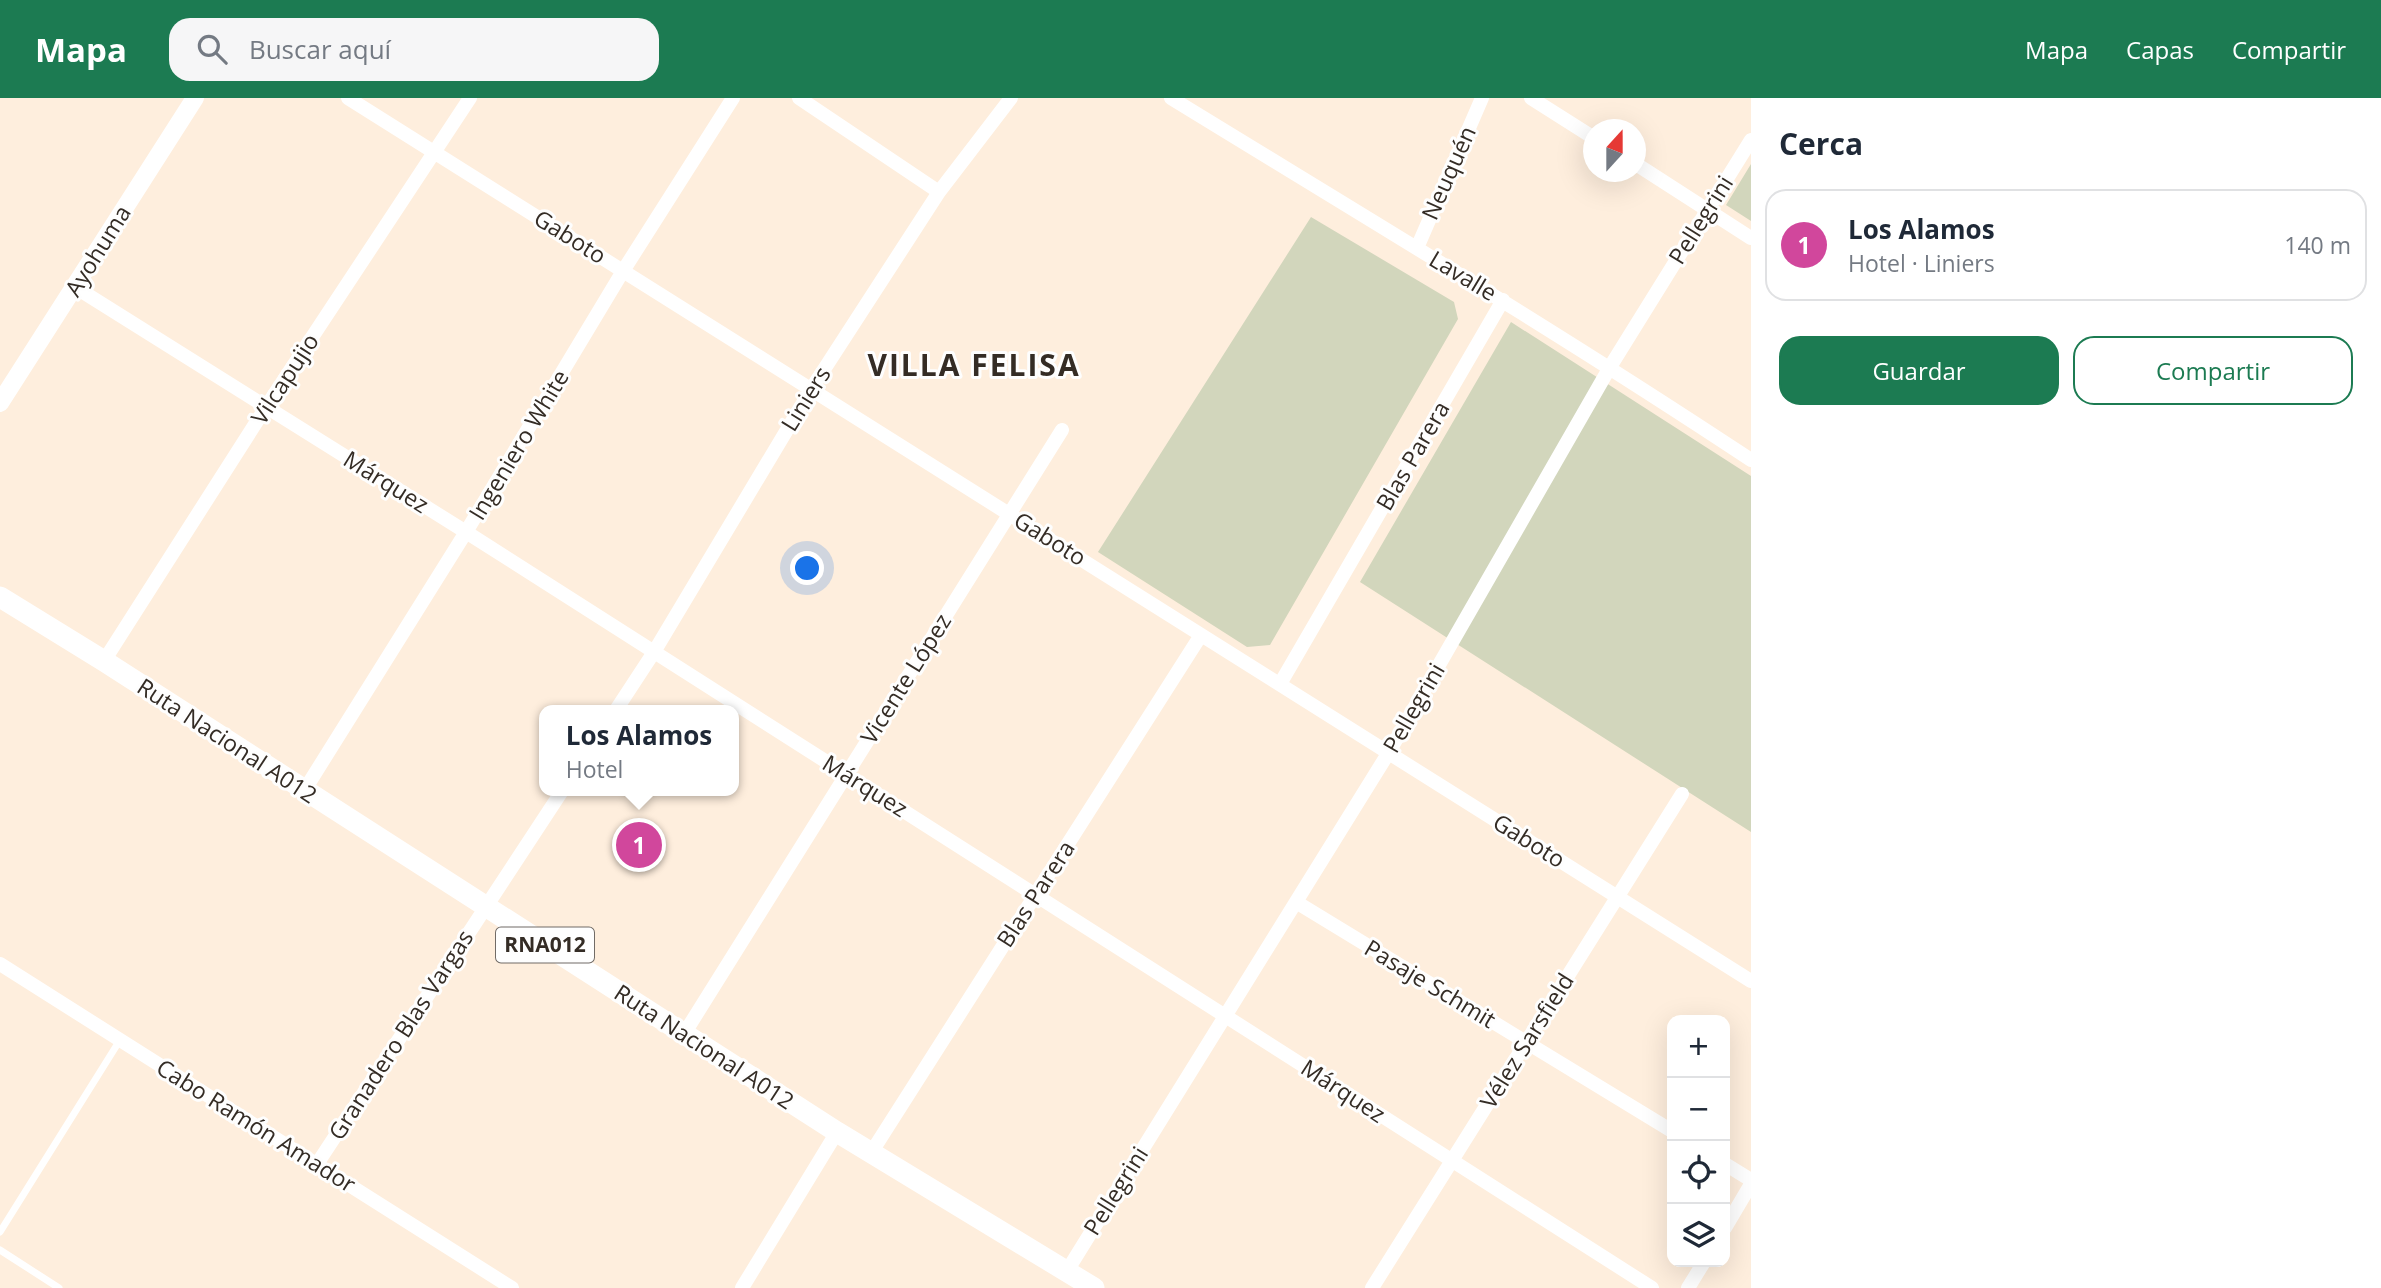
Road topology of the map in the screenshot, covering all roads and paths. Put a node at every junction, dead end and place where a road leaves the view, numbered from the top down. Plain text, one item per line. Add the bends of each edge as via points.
1 (195, 98) edge
2 (348, 98) edge
3 (470, 98) edge
4 (733, 98) edge
5 (799, 98) edge
6 (1011, 98) edge
7 (1171, 98) edge
8 (1482, 98) edge
9 (1531, 98) edge
10 (1583, 131) edge
11 (1751, 140) edge
12 (435, 152) junction
13 (1646, 170) edge
14 (939, 192) junction
15 (1708, 209) junction
16 (1751, 238) edge
17 (1417, 248) junction
18 (623, 271) junction
19 (75, 286) junction
20 (1503, 300) junction
21 (1610, 367) junction
22 (811, 388) junction
23 (0, 403) edge
24 (266, 407) junction
25 (1062, 430) dead end
26 (1751, 460) edge
27 (1010, 514) junction
28 (466, 532) junction
29 (0, 597) edge
30 (1201, 635) junction
31 (654, 652) junction
32 (104, 661) junction
33 (1280, 684) junction
34 (619, 705) edge
35 (737, 705) edge
36 (739, 706) edge
37 (1389, 752) junction
38 (846, 775) junction
39 (304, 791) junction
40 (1682, 794) dead end
41 (559, 796) edge
42 (1036, 895) junction
43 (1617, 897) junction
44 (1296, 902) junction
45 (485, 907) junction
46 (0, 964) edge
47 (1751, 981) edge
48 (1225, 1016) junction
49 (684, 1034) junction
50 (120, 1040) junction
51 (1526, 1042) junction
52 (1667, 1128) edge
53 (837, 1132) junction
54 (871, 1153) junction
55 (1452, 1160) junction
56 (317, 1164) junction
57 (1730, 1167) edge
58 (1751, 1182) edge
59 (1730, 1219) edge
60 (0, 1232) edge
61 (0, 1250) edge
62 (1701, 1267) edge
63 (1067, 1271) junction
64 (59, 1288) edge
65 (512, 1288) edge
66 (742, 1288) edge
67 (1094, 1288) edge
68 (1372, 1288) edge
69 (1652, 1288) edge
70 (1688, 1288) edge

1 - 19 street, Ayohuma
2 - 12 street, Gaboto
3 - 12 street, Vilcapujio
4 - 18 street, Ingeniero White
5 - 14 street
6 - 14 street, Liniers
7 - 17 street, Lavalle
8 - 17 street, Neuquén
9 - 10 street
11 - 15 street, Pellegrini
12 - 18 street, Gaboto
12 - 24 street, Vilcapujio
13 - 15 street
14 - 22 street, Liniers
15 - 16 street
15 - 21 street, Pellegrini
17 - 20 street, Lavalle
18 - 22 street, Gaboto
18 - 28 street, Ingeniero White
19 - 23 street, Ayohuma
19 - 24 street, Márquez
20 - 21 street, Lavalle
20 - 33 street, Blas Parera
21 - 26 street, Lavalle
21 - 37 street, Pellegrini
22 - 27 street, Gaboto
22 - 31 street, Liniers
24 - 28 street, Márquez
24 - 32 street, Vilcapujio
25 - 27 street, Vicente López
27 - 30 street, Gaboto
27 - 38 street, Vicente López
28 - 31 street, Márquez
28 - 39 street, Ingeniero White
29 - 32 main road, Ruta Nacional A012 / RNA012
30 - 33 street, Gaboto
30 - 42 street, Blas Parera
31 - 34 street, Liniers
31 - 35 street, Márquez
32 - 39 main road, Ruta Nacional A012 / RNA012
33 - 37 street, Gaboto
36 - 38 street, Márquez
37 - 43 street, Gaboto
37 - 44 street, Pellegrini
38 - 42 street, Márquez
38 - 49 street, Vicente López
39 - 45 main road, Ruta Nacional A012 / RNA012
40 - 43 street, Vélez Sarsfield
41 - 45 street
42 - 48 street, Márquez
42 - 54 street, Blas Parera
43 - 47 street, Gaboto
43 - 51 street, Vélez Sarsfield
44 - 48 street, Pellegrini
44 - 51 street, Pasaje Schmit
45 - 49 main road, Ruta Nacional A012 / RNA012
45 - 56 street, Granadero Blas Vargas
46 - 50 street, Cabo Ramón Amador
48 - 55 street, Márquez
48 - 63 street, Pellegrini
49 - 53 main road, Ruta Nacional A012 / RNA012
50 - 56 street, Cabo Ramón Amador
50 - 60 lane
51 - 52 street, Pasaje Schmit
51 - 55 street, Vélez Sarsfield
53 - 54 main road, Ruta Nacional A012 / RNA012
53 - 66 street
54 - 63 main road, Ruta Nacional A012 / RNA012
55 - 68 street, Vélez Sarsfield
55 - 69 street, Márquez
56 - 65 street, Cabo Ramón Amador
57 - 58 street
58 - 59 street
61 - 64 lane
62 - 70 street
63 - 67 main road, Ruta Nacional A012 / RNA012

